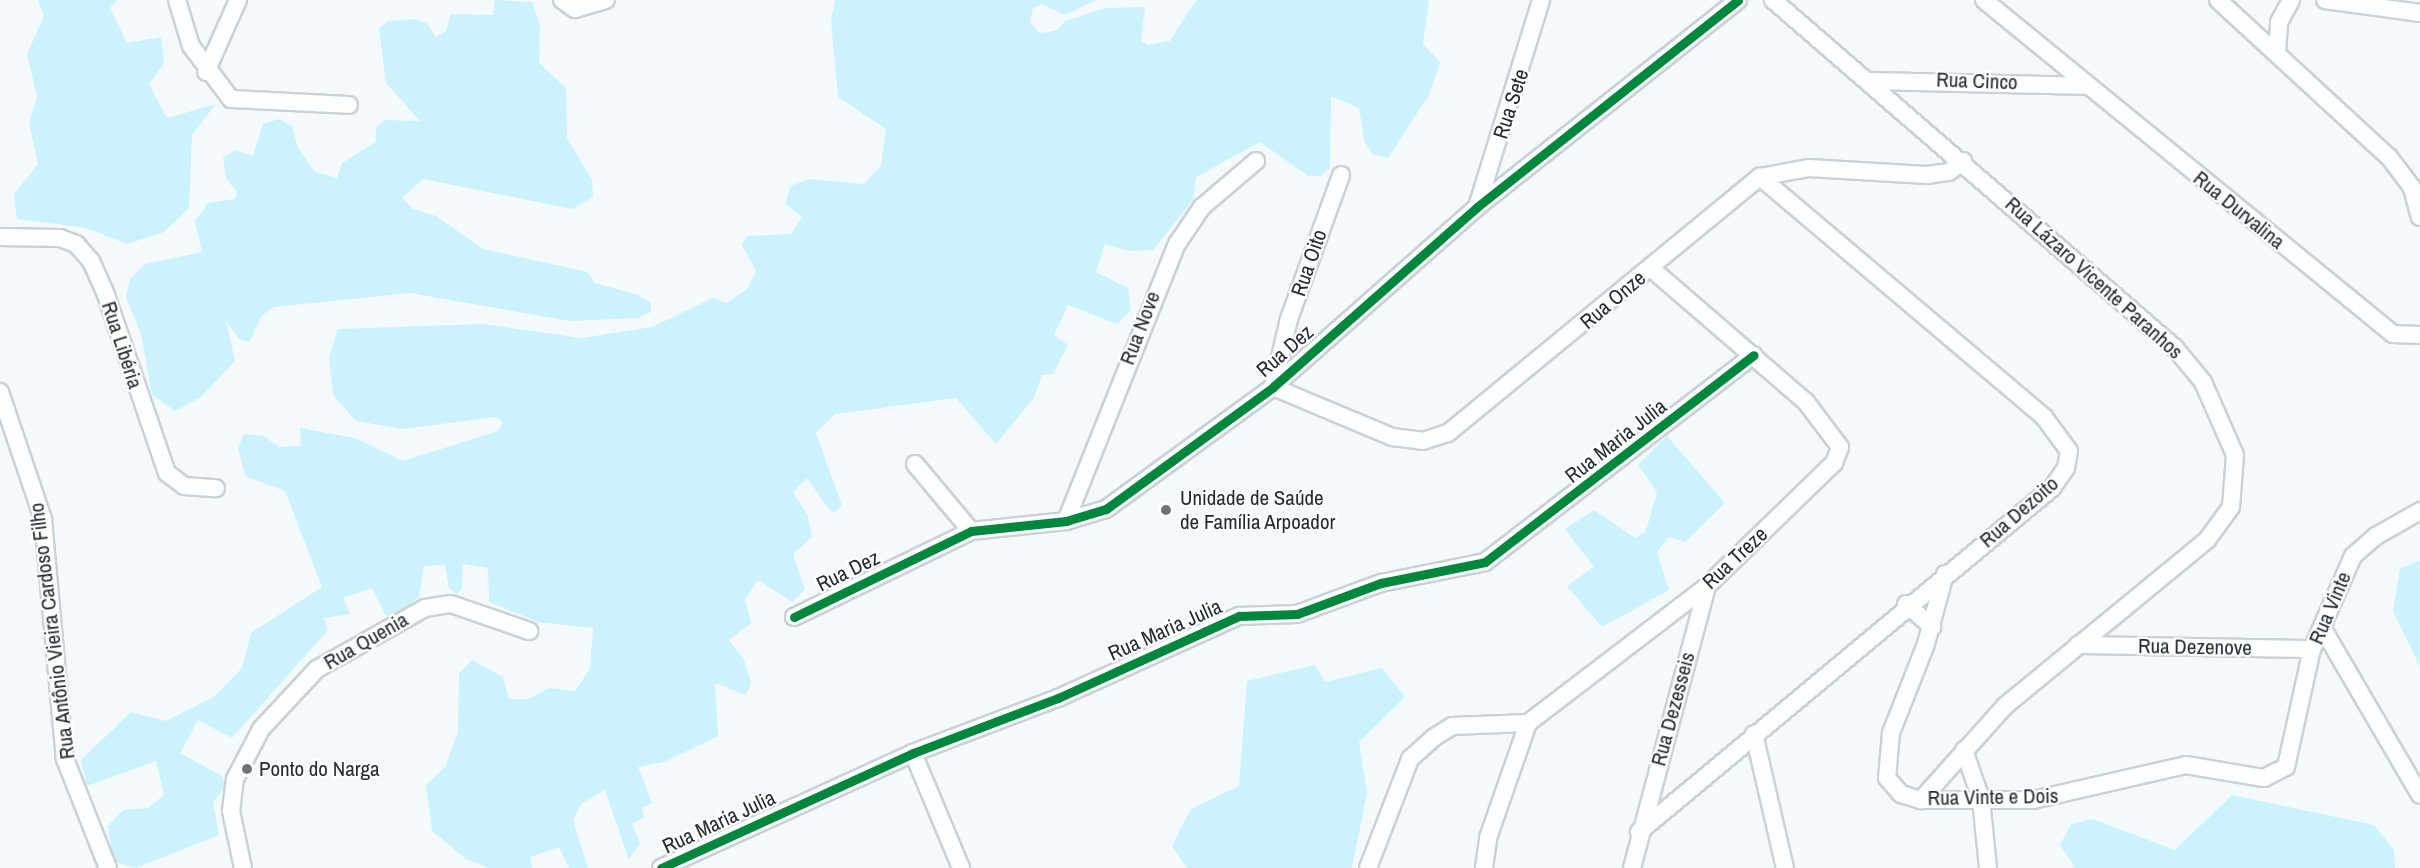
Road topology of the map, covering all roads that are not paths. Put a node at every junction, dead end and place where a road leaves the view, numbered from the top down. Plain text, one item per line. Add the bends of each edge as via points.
1 (177, 0) edge
2 (238, 0) edge
3 (562, 0) edge
4 (606, 0) edge
5 (1541, 0) edge
6 (1738, 0) edge
7 (1773, 0) edge
8 (1984, 0) edge
9 (2218, 0) edge
10 (2291, 0) edge
11 (2325, 0) edge
12 (2420, 13) edge
13 (2277, 53) junction
14 (206, 72) junction
15 (1869, 81) junction
16 (2084, 86) junction
17 (349, 105) dead end
18 (1256, 161) dead end
19 (1963, 161) junction
20 (1341, 175) dead end
21 (1760, 177) junction
22 (1477, 207) junction
23 (2420, 217) edge
24 (0, 237) edge
25 (1651, 268) junction
26 (2420, 335) edge
27 (1754, 355) junction
28 (1273, 387) junction
29 (0, 392) edge
30 (6, 423) edge
31 (915, 464) dead end
32 (216, 489) dead end
33 (2420, 512) edge
34 (1066, 521) junction
35 (971, 531) junction
36 (1946, 574) junction
37 (1707, 586) junction
38 (1906, 604) junction
39 (794, 617) dead end
40 (1932, 627) junction
41 (2324, 629) junction
42 (529, 631) dead end
43 (2078, 645) junction
44 (2312, 649) junction
45 (1528, 723) junction
46 (1754, 734) junction
47 (2293, 740) joint
48 (1964, 750) junction
49 (913, 753) junction
50 (2420, 795) edge
51 (1981, 799) junction
52 (1921, 800) junction
53 (1639, 832) junction
54 (108, 868) edge
55 (243, 868) edge
56 (661, 868) edge
57 (961, 868) edge
58 (1368, 868) edge
59 (1484, 868) edge
60 (1632, 868) edge
61 (1785, 868) edge
62 (1988, 868) edge

1 - 14 street via 190,46
2 - 14 street
3 - 4 street via 575,9
5 - 22 street, Rua Sete
6 - 22 street, Rua Dez
7 - 15 street, Rua Lázaro Vicente Paranhos
8 - 16 street, Rua Durvalina
9 - 13 street
10 - 13 street via 2279,22
11 - 12 street
13 - 23 street via 2405,174
14 - 17 street via 231,99
15 - 16 street, Rua Cinco
15 - 19 street, Rua Lázaro Vicente Paranhos
16 - 26 street, Rua Durvalina via 2393,334
18 - 34 street, Rua Nove via 1202,207 1177,244
19 - 21 street, Rua Onze via 1949,172 1927,174 1809,168
19 - 43 street, Rua Lázaro Vicente Paranhos via 2175,348 2209,393 2235,455 2231,507 2207,540
20 - 28 street, Rua Oito via 1289,319
21 - 25 street, Rua Onze
21 - 36 street, Rua Dezoito via 2044,417 2069,451 2052,488
22 - 28 street, Rua Dez
24 - 32 street, Rua Libéria via 60,238 76,244 106,296 167,473 184,486
25 - 27 street, Rua Treze
25 - 28 street, Rua Onze via 1476,412 1448,433 1423,441 1355,425
27 - 37 street, Rua Treze via 1814,409 1840,447 1834,463
27 - 49 street, Rua Maria Julia via 1485,562 1381,583 1297,614 1239,616 1058,698
28 - 34 street, Rua Dez via 1106,509
29 - 30 street, Rua Antônio Vieira Cardoso Filho
30 - 54 street, Rua Antônio Vieira Cardoso Filho via 43,519 65,759
31 - 35 street
33 - 41 street, Rua Vinte via 2376,536 2353,556
34 - 35 street, Rua Dez
35 - 39 street, Rua Dez
36 - 38 street, Rua Dezoito
36 - 40 street, Rua Vinte e Dois
37 - 45 street, Rua Treze
37 - 53 street, Rua Dezesseis
38 - 40 street
38 - 46 street, Rua Dezoito
40 - 52 street, Rua Vinte e Dois via 1885,762 1894,788
41 - 44 street, Rua Vinte
41 - 50 street
42 - 55 street, Rua Quenia via 451,604 424,608 317,669 261,729 235,779 231,811
43 - 44 street, Rua Dezenove
43 - 48 street, Rua Lázaro Vicente Paranhos
44 - 47 street, Rua Vinte
45 - 58 street via 1452,726 1432,738 1410,759
45 - 59 street via 1488,838
46 - 53 street, Rua Dezoito
46 - 61 street
47 - 51 street, Rua Vinte e Dois via 2286,767 2264,778 2173,766 2062,797
48 - 51 street
48 - 52 street, Rua Lázaro Vicente Paranhos
49 - 56 street, Rua Maria Julia
49 - 57 street
51 - 52 street, Rua Vinte e Dois
51 - 62 street
53 - 60 street, Rua Dezesseis

